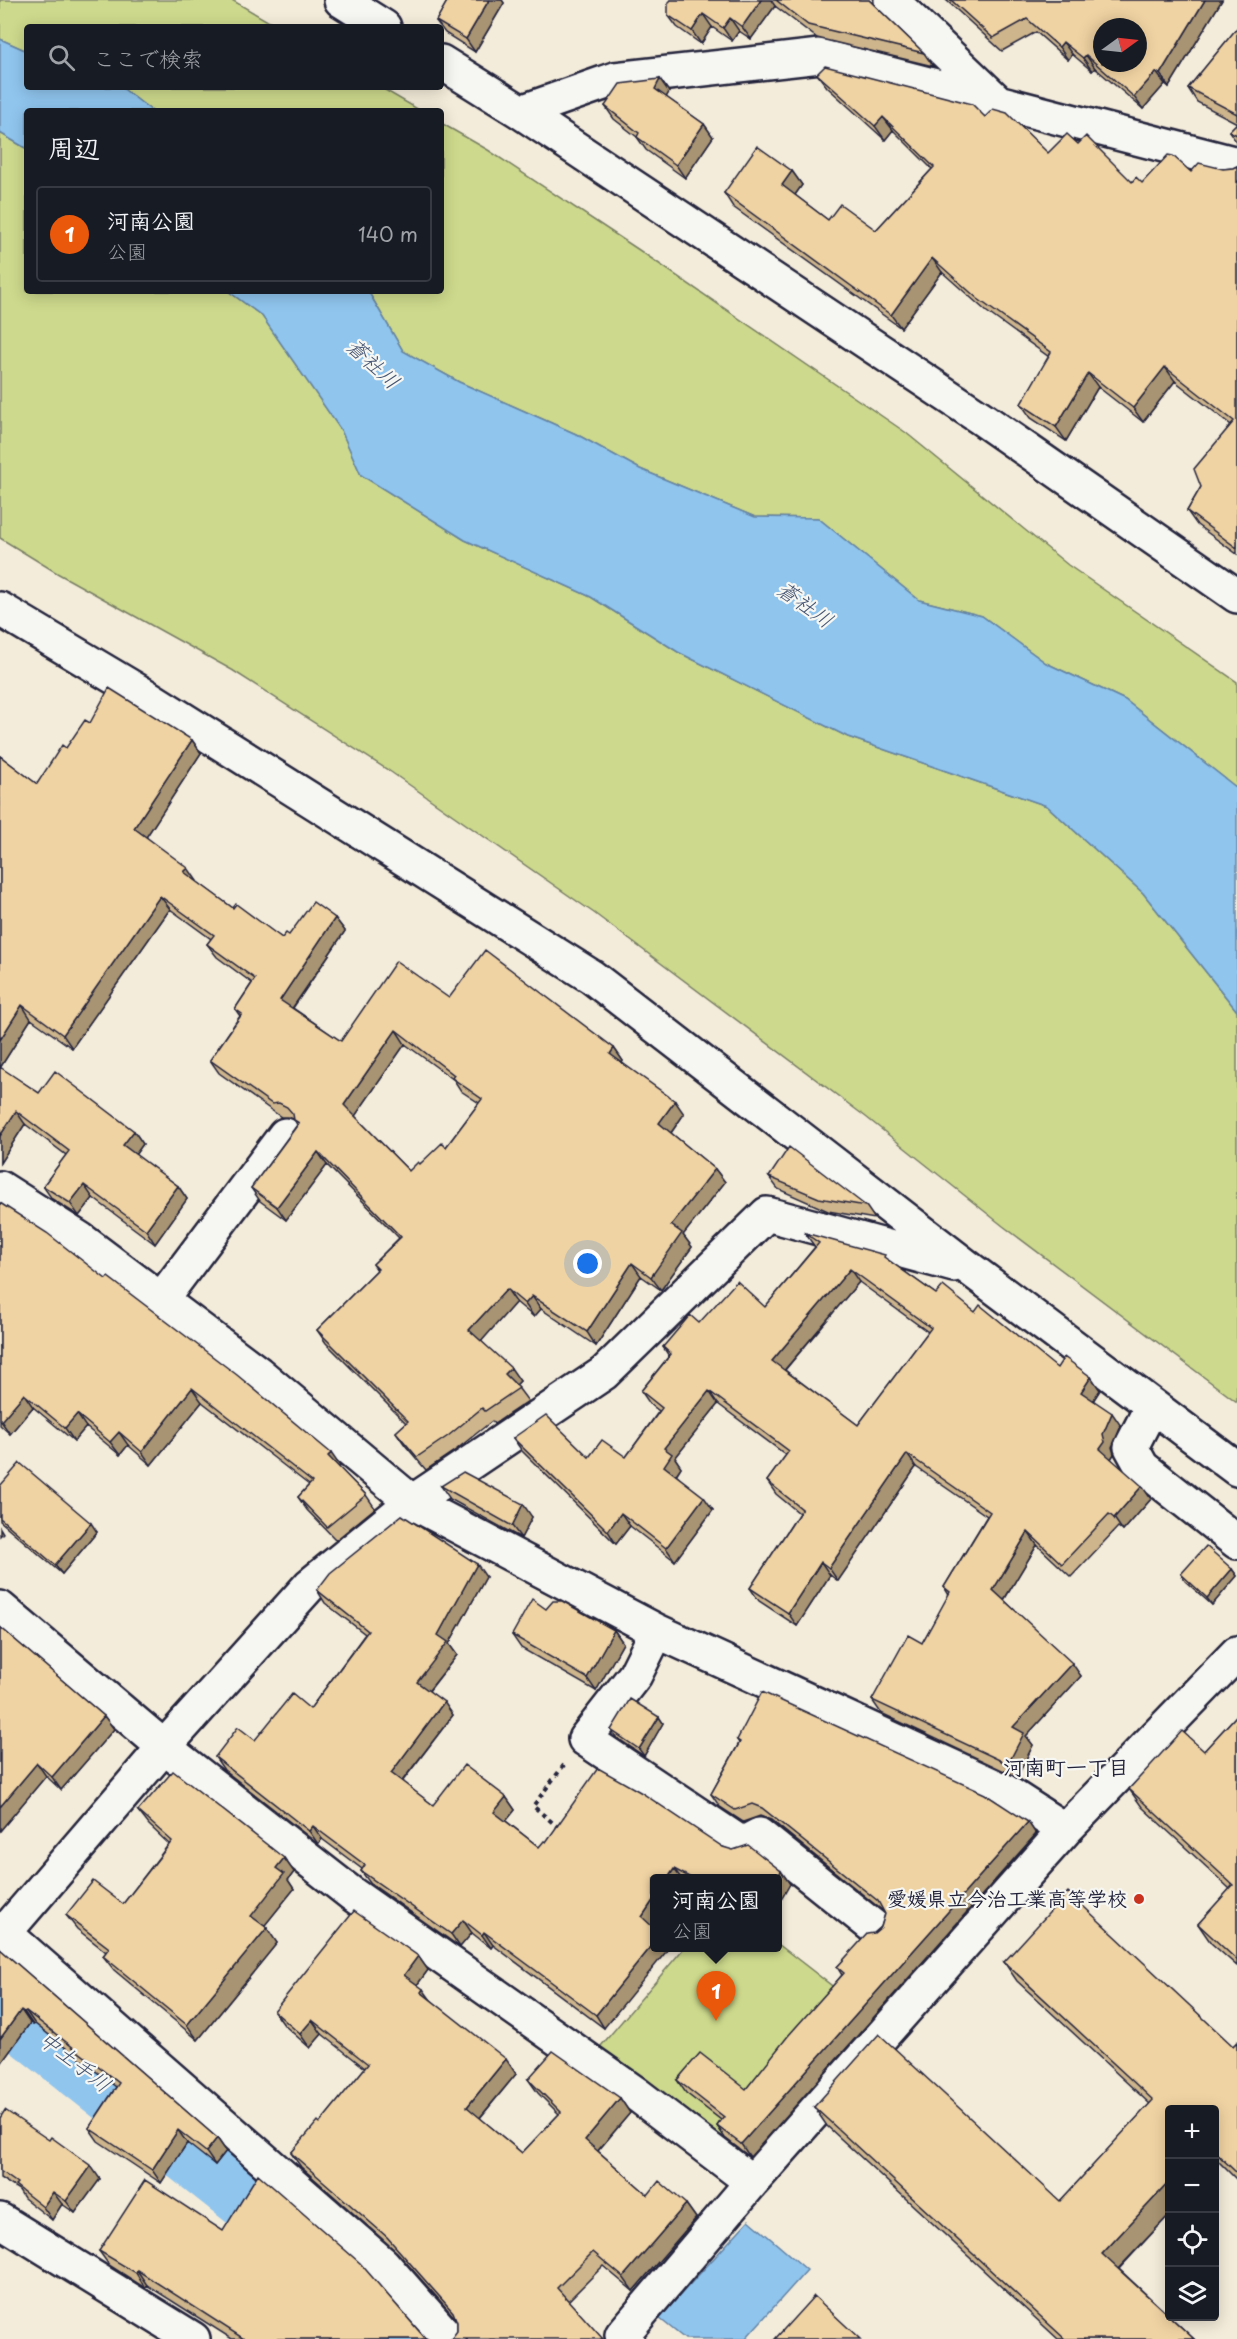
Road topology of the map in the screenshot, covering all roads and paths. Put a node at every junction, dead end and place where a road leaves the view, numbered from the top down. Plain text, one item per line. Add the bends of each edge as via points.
1 (341, 0) edge
2 (891, 0) edge
3 (379, 24) edge
4 (444, 64) edge
5 (999, 102) junction
6 (521, 112) junction
7 (1237, 164) edge
8 (1237, 596) edge
9 (0, 609) edge
10 (285, 1136) dead end
11 (0, 1188) edge
12 (970, 1269) junction
13 (161, 1300) junction
14 (1152, 1406) junction
15 (1237, 1469) edge
16 (412, 1502) junction
17 (1237, 1542) edge
18 (0, 1608) edge
19 (657, 1631) junction
20 (1237, 1653) edge
21 (585, 1739) junction
22 (164, 1747) junction
23 (560, 1828) edge
24 (1065, 1830) junction
25 (875, 1928) dead end
26 (1, 1933) edge
27 (752, 2182) junction
28 (0, 2220) edge
29 (194, 2339) edge
30 (449, 2339) edge
31 (627, 2339) edge

1 - 3 street
2 - 5 street
4 - 6 street
5 - 6 street via 820,56 615,80
5 - 7 street
6 - 8 street via 981,418
9 - 12 street via 146,696 592,978
10 - 13 street
11 - 13 street via 80,1239
12 - 14 street
12 - 16 street via 767,1214 604,1373
13 - 16 street via 258,1373
14 - 15 street
14 - 17 street via 1131,1447 1142,1467
16 - 19 street
16 - 22 street via 310,1585
18 - 22 street
19 - 21 street via 635,1676
19 - 24 street via 1003,1790
20 - 24 street
21 - 23 path via 533,1806
21 - 25 street via 742,1844 759,1835
22 - 26 street
22 - 27 street via 352,1894 635,2093
24 - 27 street
26 - 30 street via 383,2264
27 - 31 street via 622,2335
28 - 29 street

